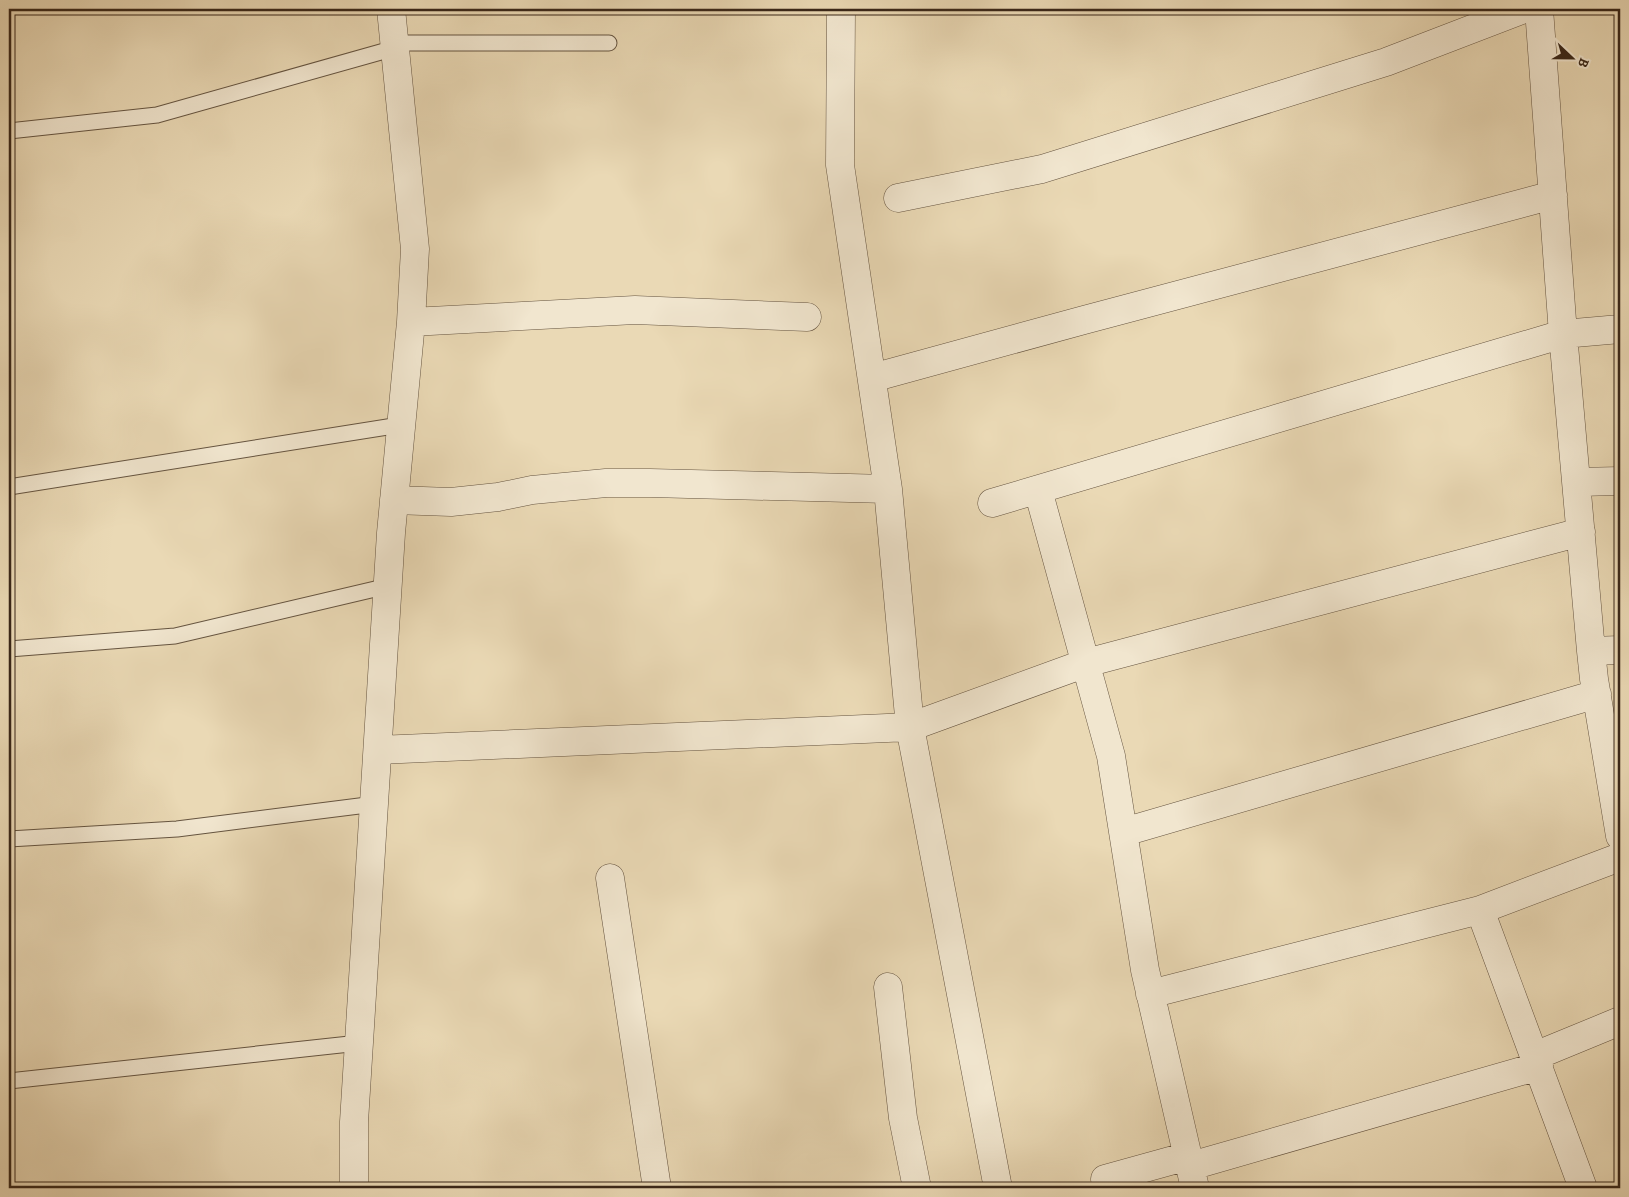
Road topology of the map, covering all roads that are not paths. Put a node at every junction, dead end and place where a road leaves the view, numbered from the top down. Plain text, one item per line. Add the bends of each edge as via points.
1 (391, 9) edge
2 (841, 9) edge
3 (1524, 9) edge
4 (1539, 9) edge
5 (609, 43) dead end
6 (395, 46) junction
7 (9, 131) edge
8 (1553, 196) junction
9 (898, 198) dead end
10 (807, 317) dead end
11 (411, 322) junction
12 (1620, 329) edge
13 (1563, 334) junction
14 (872, 378) junction
15 (400, 425) junction
16 (1620, 481) edge
17 (1577, 482) junction
18 (9, 487) edge
19 (888, 489) junction
20 (1038, 490) junction
21 (394, 500) junction
22 (992, 504) dead end
23 (1581, 532) junction
24 (388, 586) junction
25 (9, 649) edge
26 (1591, 650) junction
27 (1620, 650) edge
28 (1086, 663) junction
29 (1597, 694) junction
30 (910, 727) junction
31 (378, 750) junction
32 (375, 804) junction
33 (1124, 832) junction
34 (1620, 836) edge
35 (9, 838) edge
36 (1620, 857) edge
37 (610, 878) dead end
38 (1480, 910) junction
39 (888, 986) dead end
40 (1150, 994) junction
41 (1620, 1020) edge
42 (359, 1043) junction
43 (1537, 1061) junction
44 (9, 1081) edge
45 (1191, 1170) edge
46 (1106, 1179) dead end
47 (354, 1188) edge
48 (657, 1188) edge
49 (916, 1188) edge
50 (998, 1188) edge
51 (1583, 1188) edge

1 - 6 street
2 - 14 street via 840,165
3 - 9 street via 1386,62 1042,169
4 - 8 street
5 - 6 lane
6 - 7 lane via 157,115
6 - 11 street via 415,249
8 - 13 street
8 - 14 street
10 - 11 street via 635,310
11 - 15 street
12 - 13 street
13 - 17 street
13 - 20 street
14 - 19 street
15 - 18 lane
15 - 21 street
16 - 17 street
17 - 23 street
19 - 21 street via 606,483 452,502
19 - 30 street
20 - 22 street
20 - 28 street
21 - 24 street
23 - 26 street
23 - 28 street
24 - 25 lane via 175,636
24 - 31 street
26 - 27 street
26 - 29 street
28 - 30 street
28 - 33 street via 1111,756
29 - 33 street
29 - 34 street
30 - 31 street
30 - 50 street
31 - 32 street
32 - 35 lane via 177,830
32 - 42 street
33 - 40 street
36 - 38 street
37 - 48 street
38 - 40 street
38 - 43 street
39 - 49 street via 903,1118
40 - 45 street
41 - 43 street
42 - 44 lane
42 - 47 street
43 - 45 street
43 - 51 street
45 - 46 street

